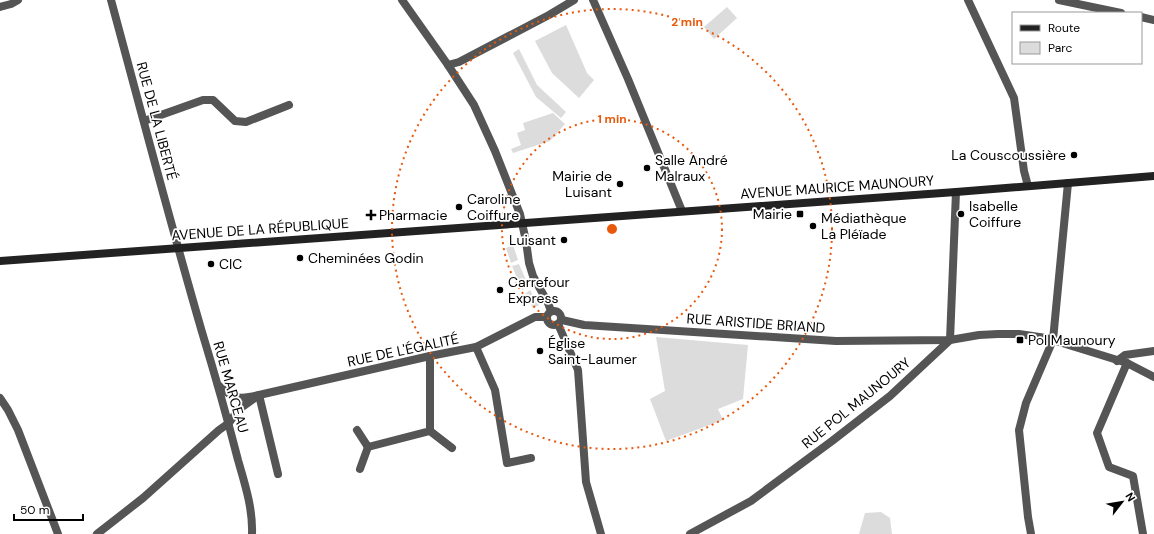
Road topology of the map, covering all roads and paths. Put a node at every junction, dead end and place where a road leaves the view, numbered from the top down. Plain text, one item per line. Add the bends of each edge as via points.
1 (18, 0) edge
2 (111, 0) edge
3 (402, 0) edge
4 (574, 0) edge
5 (593, 0) edge
6 (968, 0) edge
7 (1059, 0) edge
8 (1089, 3) edge
9 (0, 7) edge
10 (1118, 12) edge
11 (1142, 17) edge
12 (1154, 20) edge
13 (448, 65) junction
14 (289, 105) dead end
15 (144, 121) junction
16 (1154, 176) edge
17 (1068, 183) junction
18 (1028, 186) junction
19 (956, 192) junction
20 (682, 211) junction
21 (522, 223) junction
22 (178, 248) junction
23 (0, 262) edge
24 (549, 314) junction
25 (560, 322) junction
26 (950, 340) junction
27 (1053, 340) junction
28 (476, 347) junction
29 (1154, 351) edge
30 (430, 356) junction
31 (1117, 361) junction
32 (1127, 363) junction
33 (1154, 377) edge
34 (218, 385) junction
35 (259, 395) junction
36 (0, 398) edge
37 (229, 423) junction
38 (357, 430) dead end
39 (430, 431) junction
40 (368, 447) junction
41 (452, 448) dead end
42 (531, 458) dead end
43 (360, 469) dead end
44 (278, 474) dead end
45 (58, 534) edge
46 (97, 534) edge
47 (252, 534) edge
48 (601, 534) edge
49 (690, 534) edge
50 (1031, 534) edge
51 (1143, 534) edge

1 - 9 street
2 - 15 street, RUE DE LA LIBERTÉ
3 - 13 street
4 - 13 street via 460,62
5 - 20 street
6 - 18 street via 1014,98
7 - 8 street
8 - 10 street
11 - 12 street
13 - 21 street via 474,105 495,150
14 - 15 street via 246,122 235,121 213,100 203,100
15 - 22 street, RUE DE LA LIBERTÉ
16 - 17 main road, AVENUE MAURICE MAUNOURY
17 - 18 main road, AVENUE MAURICE MAUNOURY
17 - 27 street
18 - 19 main road, AVENUE MAURICE MAUNOURY
19 - 20 main road, AVENUE MAURICE MAUNOURY
19 - 26 street
20 - 21 main road, AVENUE MAURICE MAUNOURY
21 - 22 main road, AVENUE DE LA RÉPUBLIQUE
21 - 24 street via 529,263 533,276 548,302
22 - 23 main road, AVENUE DE LA RÉPUBLIQUE
22 - 34 street, RUE MARCEAU
24 - 25 street via 548,322 551,325
24 - 25 street via 555,310 559,312 562,316
24 - 28 street, RUE DE L'ÉGALITÉ via 535,317
25 - 26 street, RUE ARISTIDE BRIAND via 792,339
25 - 48 street via 578,370 586,482
26 - 27 street, RUE ARISTIDE BRIAND via 998,334 1020,334
26 - 49 street, RUE POL MAUNOURY via 890,396 832,441 751,501
27 - 31 street, RUE ARISTIDE BRIAND
27 - 50 street via 1026,403 1019,430
28 - 30 street, RUE DE L'ÉGALITÉ
28 - 42 street via 495,390 507,463
29 - 31 street via 1124,355
30 - 35 street, RUE DE L'ÉGALITÉ
30 - 39 street
31 - 32 street, RUE ARISTIDE BRIAND
32 - 33 street, RUE ARISTIDE BRIAND
32 - 51 street via 1097,434 1109,467 1132,476
34 - 35 street, RUE DE L'ÉGALITÉ via 229,395 244,398
34 - 37 street, RUE MARCEAU
35 - 37 street, RUE DE L'ÉGALITÉ via 238,410
35 - 44 street
36 - 45 street via 18,430
37 - 46 street, RUE DE L'ÉGALITÉ via 143,498
37 - 47 street, RUE MARCEAU via 247,495
38 - 40 street
39 - 40 street
39 - 41 street
40 - 43 street

